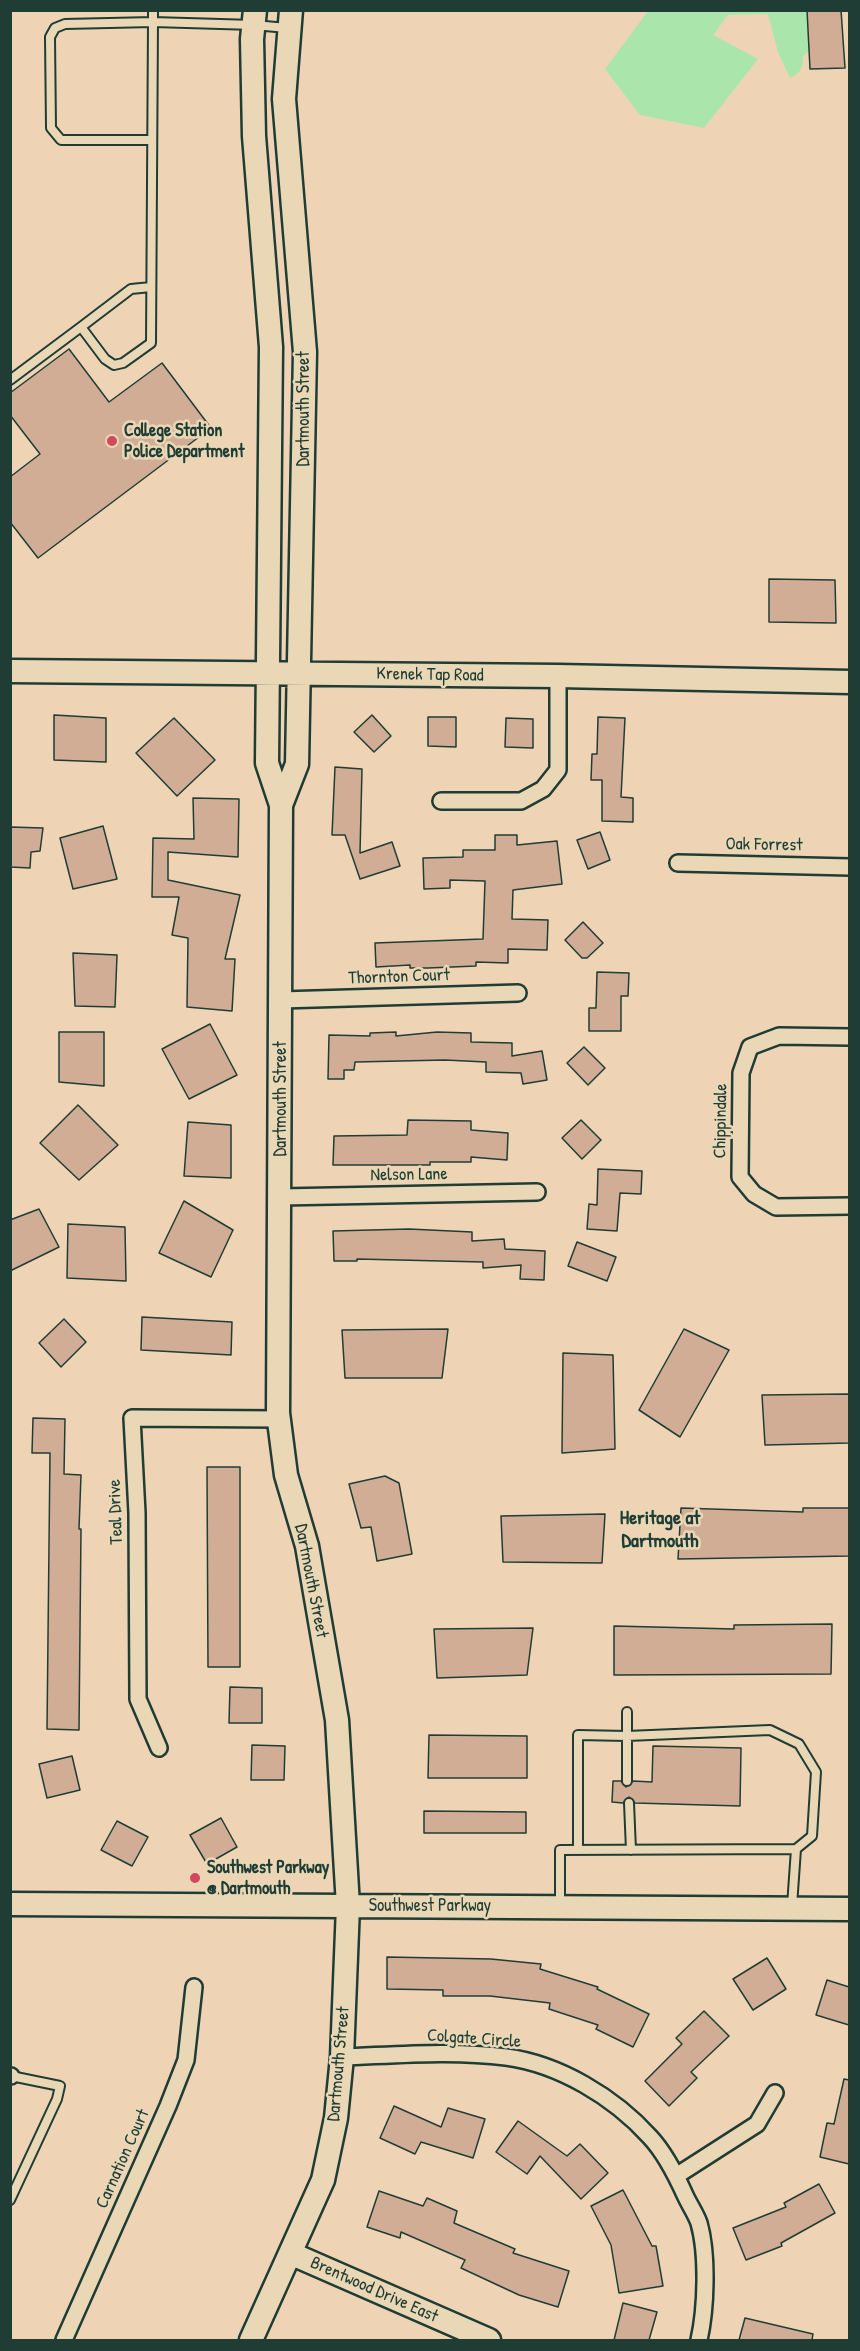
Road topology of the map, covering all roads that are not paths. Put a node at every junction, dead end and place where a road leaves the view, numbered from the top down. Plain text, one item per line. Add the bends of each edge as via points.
1 (153, 10) edge
2 (255, 17) edge
3 (290, 20) edge
4 (153, 22) junction
5 (152, 140) junction
6 (151, 287) junction
7 (81, 327) junction
8 (10, 380) edge
9 (10, 671) edge
10 (266, 673) junction
11 (299, 674) junction
12 (558, 676) junction
13 (849, 682) edge
14 (441, 801) dead end
15 (281, 805) junction
16 (678, 863) dead end
17 (849, 867) edge
18 (518, 993) dead end
19 (281, 1000) junction
20 (849, 1037) edge
21 (537, 1192) dead end
22 (281, 1197) junction
23 (849, 1206) edge
24 (279, 1419) junction
25 (627, 1712) dead end
26 (627, 1736) junction
27 (159, 1748) dead end
28 (627, 1781) dead end
29 (628, 1803) dead end
30 (796, 1849) junction
31 (578, 1850) junction
32 (631, 1850) junction
33 (10, 1904) edge
34 (348, 1906) junction
35 (560, 1907) junction
36 (792, 1909) junction
37 (849, 1909) edge
38 (194, 1987) dead end
39 (342, 2057) junction
40 (11, 2076) edge
41 (775, 2093) dead end
42 (676, 2176) junction
43 (10, 2200) edge
44 (291, 2254) junction
45 (64, 2340) edge
46 (251, 2340) edge
47 (489, 2340) edge
48 (699, 2340) edge

1 - 4 lane
2 - 3 lane
2 - 4 lane
2 - 10 street, Dartmouth Street via 254,136 271,347
3 - 11 street, Dartmouth Street via 284,99 305,352
4 - 5 lane
4 - 5 lane via 64,24 55,28 50,37 51,128 55,135 62,140
5 - 6 lane
6 - 7 lane via 131,290
6 - 7 lane via 151,342 123,363 114,365 105,360
7 - 8 lane
9 - 10 street, Krenek Tap Road
10 - 11 street, Krenek Tap Road
10 - 15 street, Dartmouth Street via 267,763
11 - 12 street, Krenek Tap Road
11 - 15 street, Dartmouth Street via 297,764
12 - 13 street, Krenek Tap Road
12 - 14 street via 558,770 543,789 521,801
15 - 19 street, Dartmouth Street
16 - 17 street, Oak Forrest
18 - 19 street, Thornton Court
19 - 22 street, Dartmouth Street
20 - 23 street, Chippindale via 779,1036 750,1047 741,1072 740,1177 754,1194 776,1207
21 - 22 street, Nelson Lane
22 - 24 street, Dartmouth Street
24 - 27 street, Teal Drive via 132,1418 138,1699
24 - 34 street, Dartmouth Street via 286,1475 307,1546 337,1720
25 - 26 lane
26 - 28 lane
26 - 30 lane via 770,1731 799,1744 816,1773 812,1836
26 - 31 lane via 578,1735
29 - 32 lane
30 - 32 lane
30 - 36 lane
31 - 32 lane
31 - 35 lane via 560,1850
33 - 34 street, Southwest Parkway
34 - 35 street, Southwest Parkway
34 - 39 street, Dartmouth Street
35 - 36 street, Southwest Parkway
36 - 37 street, Southwest Parkway
38 - 45 street, Carnation Court via 186,2060
39 - 42 street, Colgate Circle via 443,2053 507,2057 545,2067 588,2087 623,2111 651,2138
39 - 44 street, Dartmouth Street via 336,2118 323,2180
40 - 43 lane via 60,2086
41 - 42 street via 757,2124
42 - 48 street, Colgate Circle via 699,2224 705,2314
44 - 46 street, Dartmouth Street
44 - 47 street, Brentwood Drive East

